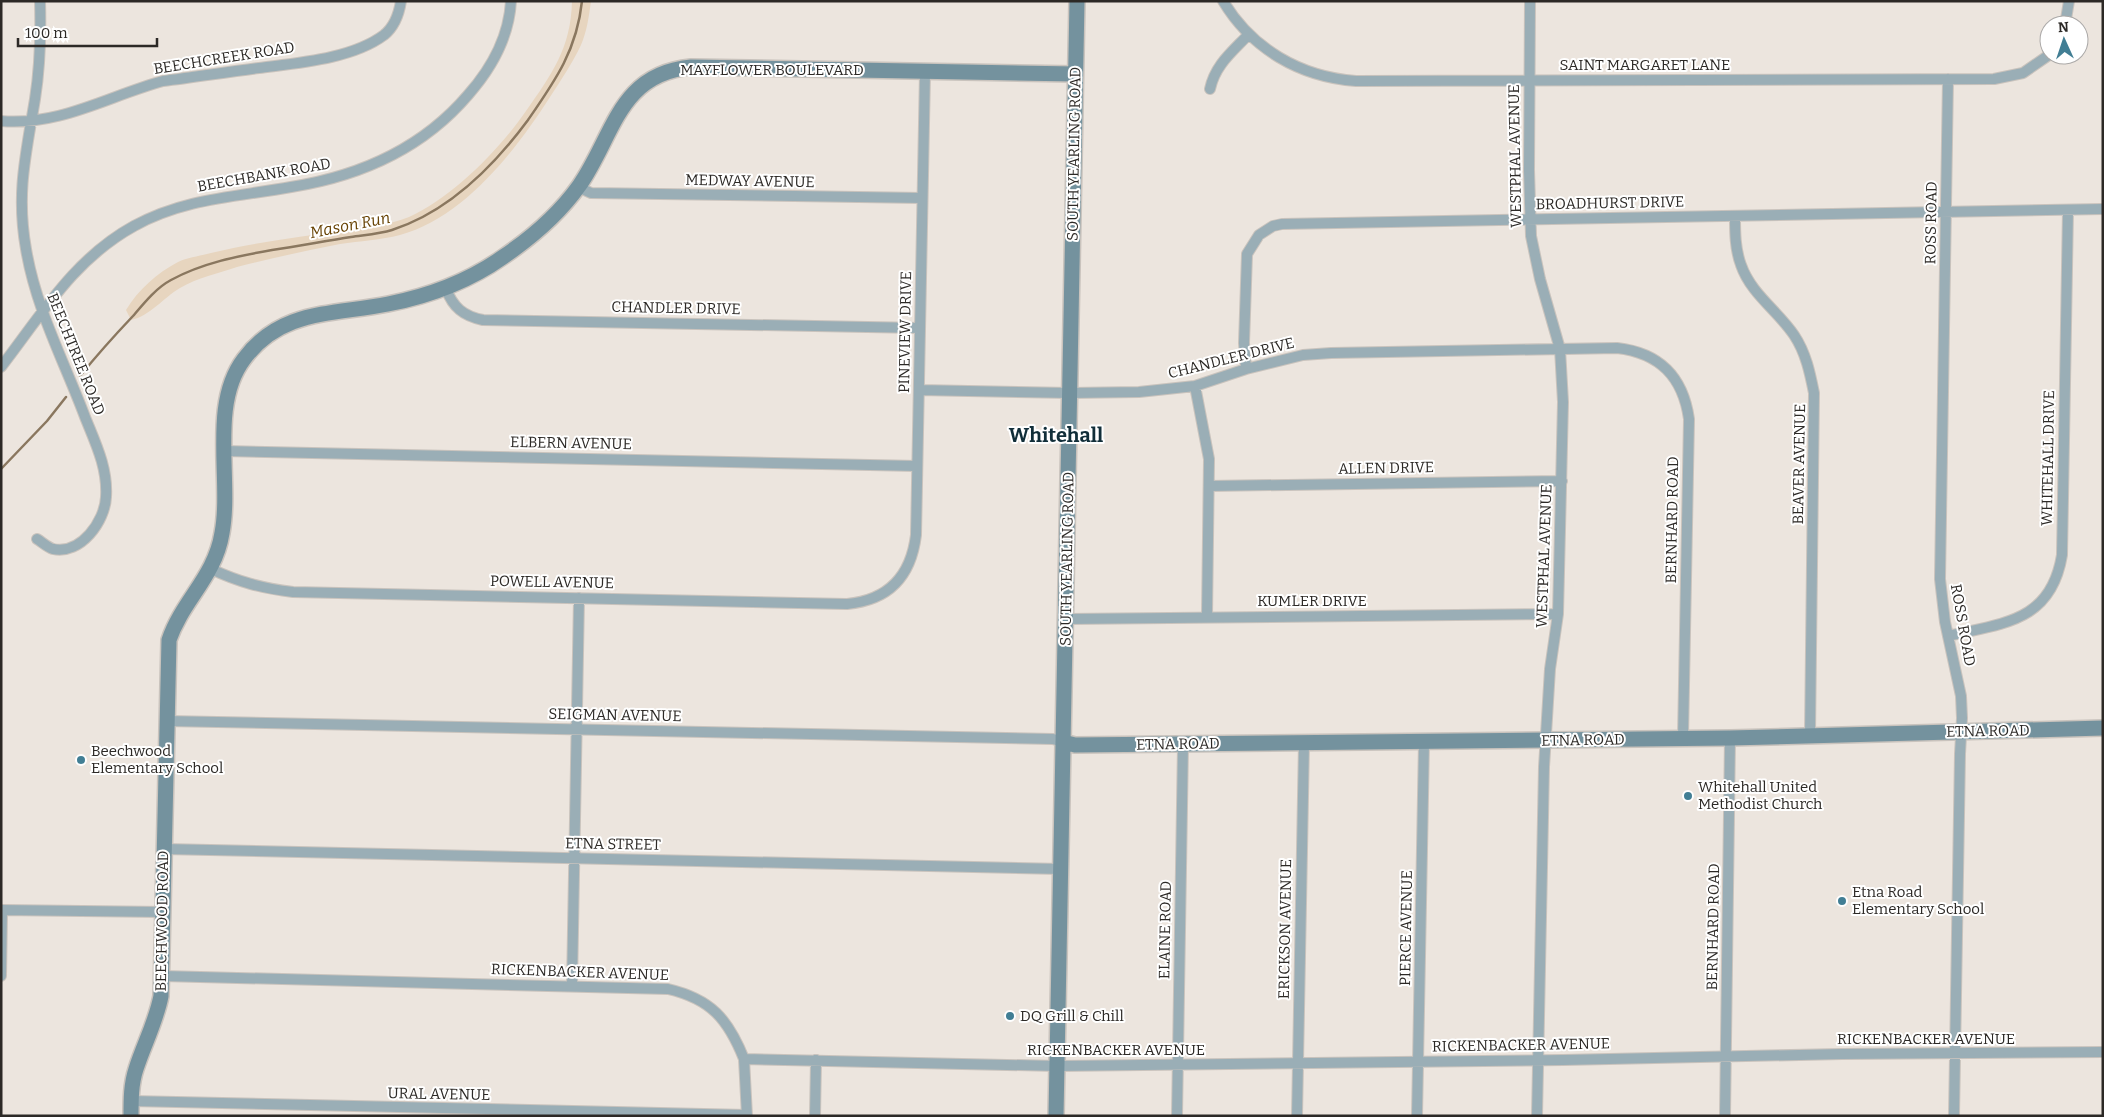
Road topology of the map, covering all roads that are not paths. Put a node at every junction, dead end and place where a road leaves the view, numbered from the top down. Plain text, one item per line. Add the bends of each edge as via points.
1 (40, 1) edge
2 (401, 1) edge
3 (511, 1) edge
4 (1077, 1) edge
5 (1223, 1) edge
6 (1530, 1) edge
7 (2069, 1) edge
8 (2067, 15) edge
9 (1248, 35) junction
10 (2039, 62) edge
11 (925, 72) junction
12 (1075, 74) junction
13 (1948, 79) junction
14 (1529, 80) junction
15 (1210, 88) dead end
16 (1, 122) edge
17 (31, 122) junction
18 (578, 188) junction
19 (922, 198) junction
20 (2103, 209) edge
21 (2068, 210) junction
22 (1947, 212) junction
23 (1735, 216) junction
24 (1530, 219) junction
25 (446, 289) junction
26 (41, 313) junction
27 (920, 328) junction
28 (1560, 349) junction
29 (1, 367) edge
30 (1666, 368) joint
31 (1246, 369) junction
32 (1194, 386) junction
33 (919, 390) junction
34 (1070, 394) junction
35 (224, 451) junction
36 (917, 466) junction
37 (1562, 480) junction
38 (1210, 486) junction
39 (37, 539) dead end
40 (211, 569) junction
41 (892, 587) joint
42 (579, 598) junction
43 (1558, 614) junction
44 (1207, 617) junction
45 (1066, 619) junction
46 (1948, 636) junction
47 (166, 721) junction
48 (2103, 728) edge
49 (577, 729) junction
50 (1961, 731) junction
51 (1810, 736) junction
52 (1683, 738) junction
53 (1730, 738) junction
54 (1545, 740) junction
55 (1063, 742) junction
56 (1424, 742) junction
57 (1304, 743) junction
58 (1183, 744) junction
59 (164, 848) junction
60 (575, 858) junction
61 (1060, 869) junction
62 (2, 910) edge
63 (163, 912) junction
64 (1, 976) edge
65 (163, 976) junction
66 (572, 985) junction
67 (2103, 1052) edge
68 (1955, 1054) junction
69 (1726, 1057) junction
70 (744, 1059) junction
71 (1538, 1059) junction
72 (816, 1060) junction
73 (1418, 1062) junction
74 (1298, 1063) junction
75 (1177, 1065) junction
76 (1057, 1066) junction
77 (131, 1109) edge
78 (747, 1116) edge
79 (815, 1116) edge
80 (1056, 1116) edge
81 (1176, 1116) edge
82 (1297, 1116) edge
83 (1417, 1116) edge
84 (1537, 1116) edge
85 (1725, 1116) edge
86 (1954, 1116) edge

1 - 17 street, BEECHTREE ROAD via 40,60
2 - 17 street, BEECHCREEK ROAD via 397,17 386,34 345,53 144,86 74,113
3 - 26 street, BEECHBANK ROAD via 505,33 485,73 452,112 417,142 365,169 322,182 187,203 160,214 112,239 89,257
4 - 12 street, SOUTH YEARLING ROAD
5 - 9 street, SAINT MARGARET LANE
6 - 14 street, WESTPHAL AVENUE
7 - 8 street
9 - 14 street, SAINT MARGARET LANE via 1287,63 1306,72 1338,80
9 - 15 street via 1221,63
10 - 13 street, SAINT MARGARET LANE via 2011,76
11 - 12 street, MAYFLOWER BOULEVARD
11 - 18 street, MAYFLOWER BOULEVARD via 691,68 663,73 636,89 627,99
11 - 19 street, PINEVIEW DRIVE
12 - 34 street, SOUTH YEARLING ROAD
13 - 14 street, SAINT MARGARET LANE
13 - 22 street, ROSS ROAD
14 - 24 street, WESTPHAL AVENUE
16 - 17 street, BEECHCREEK ROAD
17 - 26 street, BEECHTREE ROAD via 21,188 22,222 30,273
18 - 19 street, MEDWAY AVENUE via 591,193
18 - 25 street, MAYFLOWER BOULEVARD via 528,239 502,258
19 - 27 street, PINEVIEW DRIVE
20 - 21 street, BROADHURST DRIVE
21 - 22 street, BROADHURST DRIVE
21 - 46 street, WHITEHALL DRIVE via 2060,569 2048,595 2026,615
22 - 23 street, BROADHURST DRIVE
22 - 46 street, ROSS ROAD via 1940,579
23 - 24 street, BROADHURST DRIVE
23 - 51 street, BEAVER AVENUE via 1741,266 1759,296 1794,335 1806,359 1814,393
24 - 28 street, WESTPHAL AVENUE via 1537,270
24 - 31 street, BROADHURST DRIVE via 1273,226 1259,235 1247,254
25 - 27 street, CHANDLER DRIVE via 450,300 464,314 483,320
25 - 35 street, MAYFLOWER BOULEVARD via 388,304 302,318 270,333 244,358 232,381
26 - 29 street, BEECHBANK ROAD
26 - 39 street, BEECHTREE ROAD via 97,446 106,498 103,513 94,529 77,545 51,548
27 - 33 street, PINEVIEW DRIVE
28 - 30 street, CHANDLER DRIVE via 1631,350
28 - 31 street, CHANDLER DRIVE via 1331,353 1281,359
28 - 37 street, WESTPHAL AVENUE
30 - 52 street, BERNHARD ROAD via 1682,391 1689,419
31 - 32 street, CHANDLER DRIVE
32 - 34 street, CHANDLER DRIVE
32 - 38 street via 1206,435
33 - 34 street, CHANDLER DRIVE
33 - 36 street, PINEVIEW DRIVE
34 - 45 street, SOUTH YEARLING ROAD
35 - 36 street, ELBERN AVENUE
35 - 40 street, MAYFLOWER BOULEVARD via 223,531
36 - 41 street, PINEVIEW DRIVE via 914,549 910,564
37 - 38 street, ALLEN DRIVE
37 - 43 street, WESTPHAL AVENUE
38 - 44 street
40 - 42 street, POWELL AVENUE via 238,582 293,592
40 - 47 street, MAYFLOWER BOULEVARD via 174,623 169,640
41 - 42 street, POWELL AVENUE via 871,600 848,604
42 - 49 street
43 - 44 street, KUMLER DRIVE
43 - 54 street, WESTPHAL AVENUE
44 - 45 street, KUMLER DRIVE
45 - 55 street, SOUTH YEARLING ROAD
46 - 50 street, ROSS ROAD via 1961,696
47 - 49 street, SEIGMAN AVENUE
47 - 59 street, BEECHWOOD ROAD
48 - 50 street, ETNA ROAD
49 - 55 street, SEIGMAN AVENUE
49 - 60 street
50 - 51 street, ETNA ROAD
50 - 68 street, ROSS ROAD
51 - 53 street, ETNA ROAD
52 - 53 street, ETNA ROAD
52 - 54 street, ETNA ROAD
53 - 69 street, BERNHARD ROAD
54 - 56 street, ETNA ROAD
54 - 71 street, WESTPHAL AVENUE
55 - 58 street, ETNA ROAD via 1074,745
55 - 61 street, SOUTH YEARLING ROAD
56 - 57 street, ETNA ROAD
56 - 73 street, PIERCE AVENUE
57 - 58 street, ETNA ROAD
57 - 74 street, ERICKSON AVENUE
58 - 75 street, ELAINE ROAD
59 - 60 street, ETNA STREET
59 - 63 street, BEECHWOOD ROAD
60 - 61 street, ETNA STREET
60 - 66 street
61 - 76 street, SOUTH YEARLING ROAD
62 - 63 street
62 - 64 street
63 - 65 street, BEECHWOOD ROAD
65 - 66 street, RICKENBACKER AVENUE
65 - 77 street, BEECHWOOD ROAD via 158,1017 135,1070
66 - 70 street, RICKENBACKER AVENUE via 656,988 695,997 726,1022
67 - 68 street, RICKENBACKER AVENUE
68 - 69 street, RICKENBACKER AVENUE
68 - 86 street, ROSS ROAD
69 - 71 street, RICKENBACKER AVENUE
69 - 85 street, BERNHARD ROAD
70 - 72 street, RICKENBACKER AVENUE
70 - 78 street
71 - 73 street, RICKENBACKER AVENUE
71 - 84 street, WESTPHAL AVENUE
72 - 76 street, RICKENBACKER AVENUE
72 - 79 street
73 - 74 street, RICKENBACKER AVENUE
73 - 83 street, PIERCE AVENUE
74 - 75 street, RICKENBACKER AVENUE
74 - 82 street, ERICKSON AVENUE
75 - 76 street, RICKENBACKER AVENUE
75 - 81 street, ELAINE ROAD
76 - 80 street, SOUTH YEARLING ROAD
77 - 78 street, URAL AVENUE

